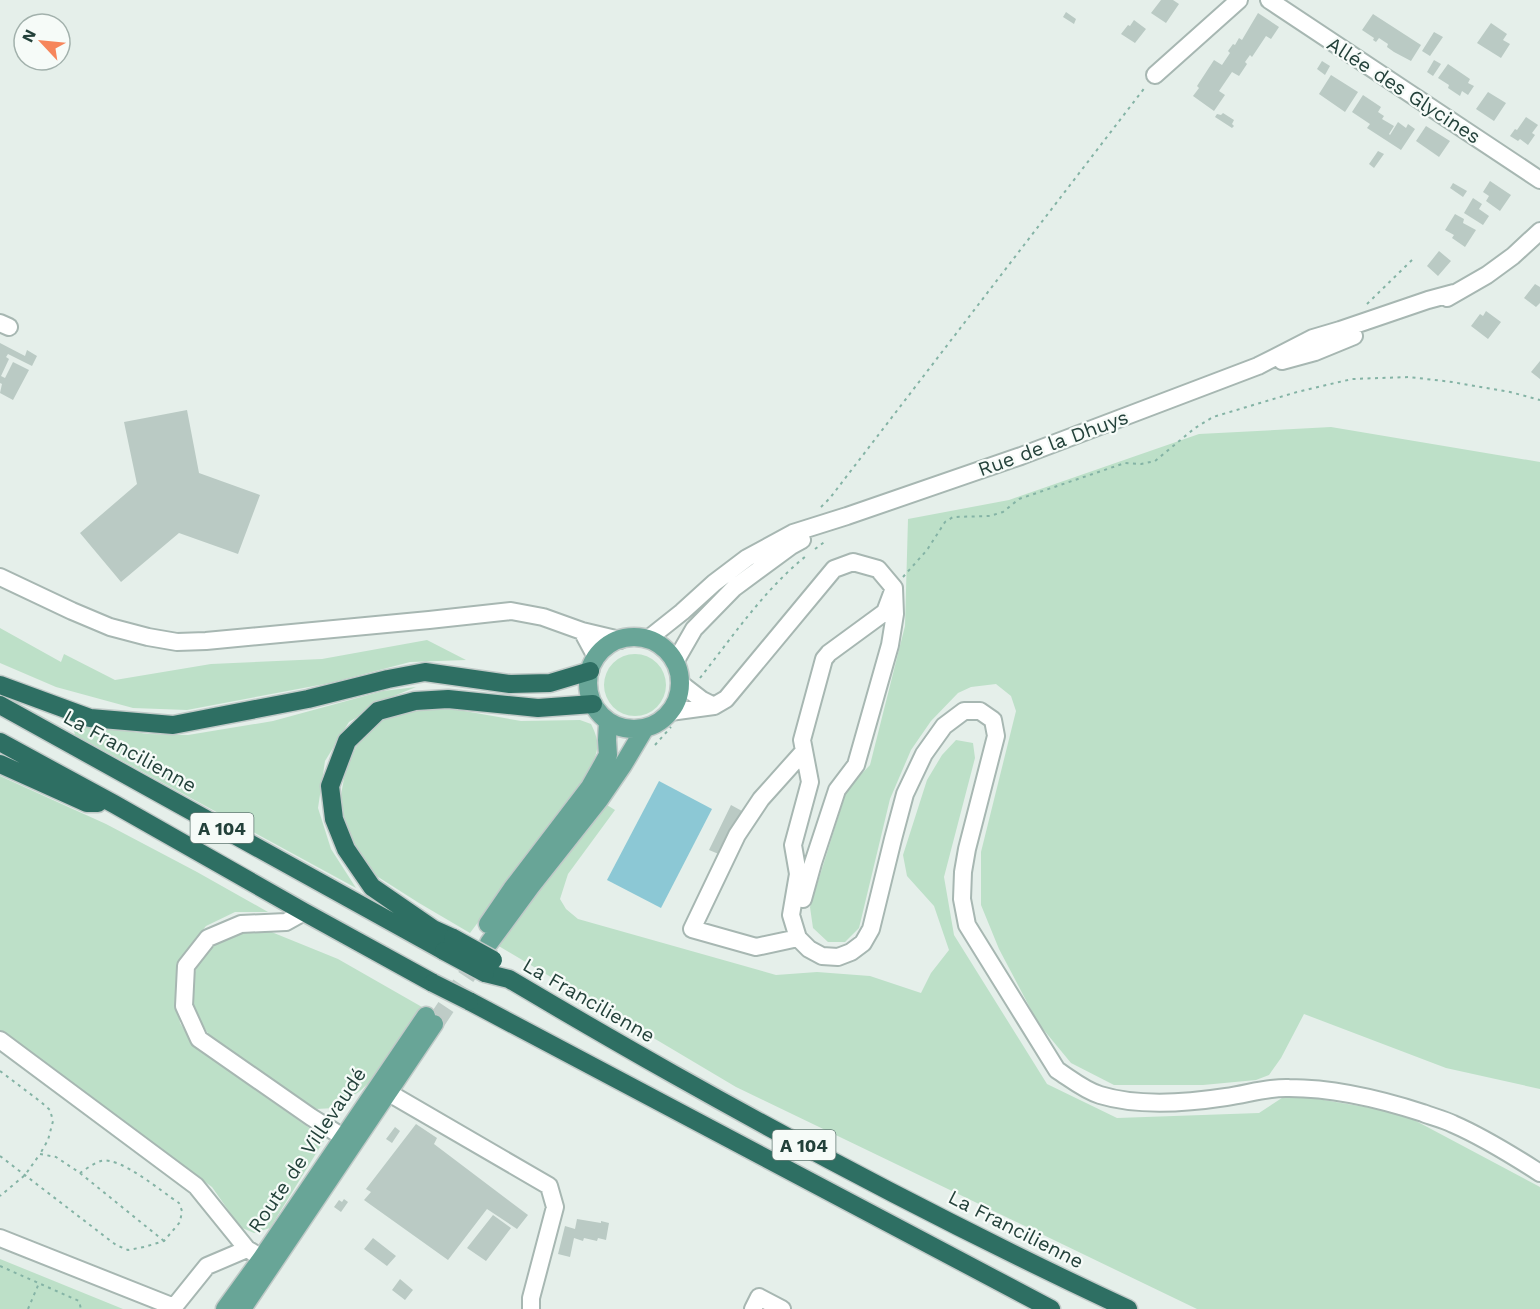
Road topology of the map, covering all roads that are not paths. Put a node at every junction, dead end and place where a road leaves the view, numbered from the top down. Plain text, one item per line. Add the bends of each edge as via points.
1 (1239, 0) edge
2 (1269, 0) edge
3 (1155, 75) road end
4 (1540, 180) edge
5 (1540, 231) edge
6 (824, 520) junction
7 (0, 577) edge
8 (894, 588) junction
9 (582, 631) junction
10 (648, 639) junction
11 (620, 640) junction
12 (675, 662) junction
13 (593, 664) junction
14 (0, 685) edge
15 (685, 687) junction
16 (593, 704) junction
17 (0, 705) edge
18 (714, 706) junction
19 (675, 711) junction
20 (608, 722) junction
21 (645, 728) junction
22 (0, 742) edge
23 (804, 751) junction
24 (0, 764) edge
25 (114, 804) junction
26 (804, 863) junction
27 (304, 912) junction
28 (796, 933) junction
29 (448, 945) junction
30 (486, 953) junction
31 (0, 1040) edge
32 (389, 1093) junction
33 (343, 1137) junction
34 (1540, 1173) edge
35 (0, 1238) edge
36 (255, 1253) junction
37 (175, 1308) edge
38 (225, 1309) edge
39 (242, 1309) edge
40 (531, 1309) edge
41 (753, 1309) edge
42 (782, 1309) edge
43 (1051, 1309) edge
44 (1128, 1309) edge

1 - 3 street
2 - 4 street, Allée des Glycines
5 - 6 street, Rue de la Dhuys via 1487,275 1429,308 1314,352 1258,366 1021,456 847,516
6 - 10 street, Rue de la Dhuys via 747,558
6 - 12 street, Rue de la Dhuys via 734,588 694,629
7 - 9 street via 110,627 177,642 511,611
8 - 18 street via 878,569 853,562 834,569 726,699
8 - 23 street via 885,612 824,659 802,740
8 - 26 street via 890,645 856,765 837,790
9 - 11 street
9 - 13 street
10 - 11 main road
10 - 12 main road via 668,652
11 - 13 main road via 607,646
12 - 15 main road
13 - 14 highway via 550,683 510,684 426,672 173,725 90,718
13 - 16 main road via 588,682
15 - 18 street
15 - 19 main road
16 - 20 main road
16 - 29 highway via 538,708 448,699 415,701 378,711 347,741 330,786 334,819 346,849 372,886 433,929
17 - 29 highway, La Francilienne / A 104
18 - 19 street
19 - 21 main road
20 - 21 main road via 619,727
20 - 30 main road via 608,755 590,787 512,889
21 - 30 main road via 599,800 531,886
22 - 25 highway, A 104
23 - 26 street via 810,782 793,845
23 - 28 street via 761,799 737,835 692,929 756,947
24 - 25 highway via 87,803
25 - 27 highway, A 104
26 - 28 street via 798,874 791,915
27 - 33 street via 286,922 241,924 208,938 186,966 184,1006 199,1039
27 - 43 highway, A 104, bridge
28 - 34 street via 809,949 822,956 838,957 863,943 871,929 905,794 924,754 944,726 964,711 980,711 993,720 996,736 963,872 967,925 1057,1070 1098,1094 1125,1101 1182,1102 1289,1088 1354,1094 1453,1124
29 - 30 highway, bridge
30 - 44 highway, La Francilienne / A 104 via 508,979 674,1075 865,1178
31 - 36 street via 196,1186
32 - 33 main road, Route de Villevaudé via 431,1019
32 - 39 main road, Route de Villevaudé
32 - 40 street via 549,1186 555,1207
33 - 36 main road, Route de Villevaudé
35 - 37 street
36 - 37 street via 207,1266
36 - 38 main road, Route de Villevaudé
41 - 42 street via 759,1297

